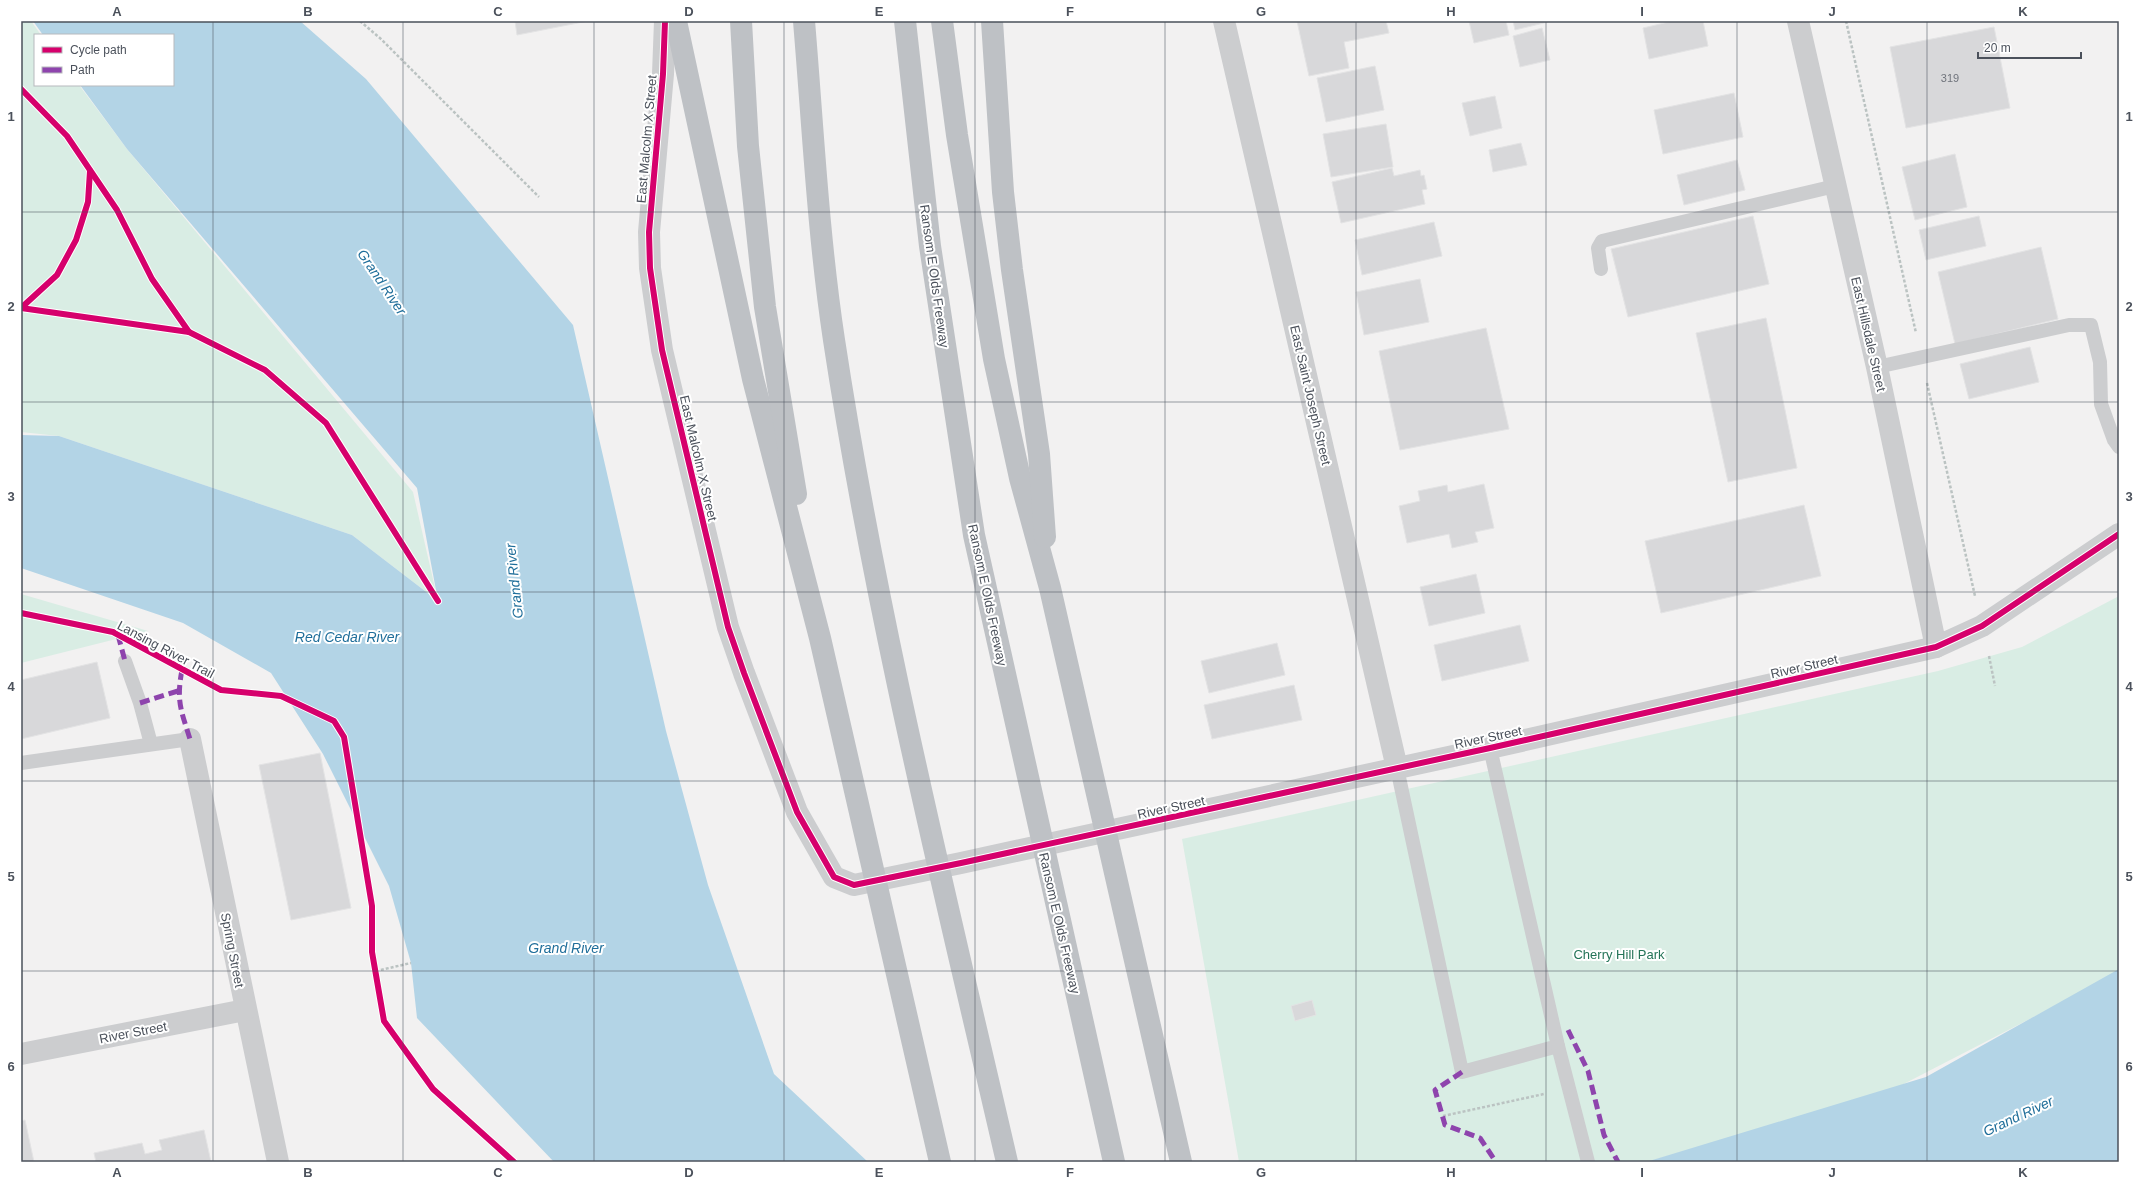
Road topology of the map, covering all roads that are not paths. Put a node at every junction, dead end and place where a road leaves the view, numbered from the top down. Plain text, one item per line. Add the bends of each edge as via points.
1 (665, 21) edge
2 (676, 21) edge
3 (741, 21) edge
4 (804, 21) edge
5 (905, 21) edge
6 (942, 21) edge
7 (992, 21) edge
8 (1224, 21) edge
9 (1798, 21) edge
10 (1835, 186) junction
11 (1601, 268) dead end
12 (1876, 367) junction
13 (2119, 447) edge
14 (2119, 534) edge
15 (1050, 588) junction
16 (820, 638) junction
17 (1936, 647) junction
18 (125, 661) dead end
19 (190, 739) joint
20 (151, 744) junction
21 (1490, 748) junction
22 (21, 763) edge
23 (1397, 768) junction
24 (834, 877) joint
25 (245, 1010) junction
26 (1558, 1046) junction
27 (21, 1054) edge
28 (278, 1162) edge
29 (940, 1162) edge
30 (1007, 1162) edge
31 (1114, 1162) edge
32 (1181, 1162) edge
33 (1588, 1162) edge

1 - 24 street, East Malcolm X Street via 663,74 649,232 650,268 662,350 728,627 797,812
2 - 16 highway via 753,379
3 - 16 highway via 748,146 765,307
4 - 30 highway via 825,277 852,459 884,625
5 - 31 highway, Ransom E Olds Freeway via 939,309 964,475 988,602
6 - 15 highway via 957,135 994,359 1022,486
7 - 15 highway via 1004,200 1039,454
8 - 23 street, East Saint Joseph Street
9 - 10 street, East Hillsdale Street
10 - 11 lane via 1602,241 1598,248
10 - 12 street, East Hillsdale Street
12 - 13 lane via 2069,325 2090,325 2100,362 2101,404
12 - 17 street, East Hillsdale Street
14 - 17 street, River Street via 1982,626
15 - 32 highway
16 - 29 highway
17 - 21 street, River Street
18 - 20 lane
19 - 20 lane
19 - 25 street, Spring Street
20 - 22 lane
21 - 23 street, River Street
21 - 26 lane
23 - 24 street, River Street via 854,885
23 - 26 lane via 1462,1072
25 - 27 street, River Street
25 - 28 street, Spring Street
26 - 33 lane

